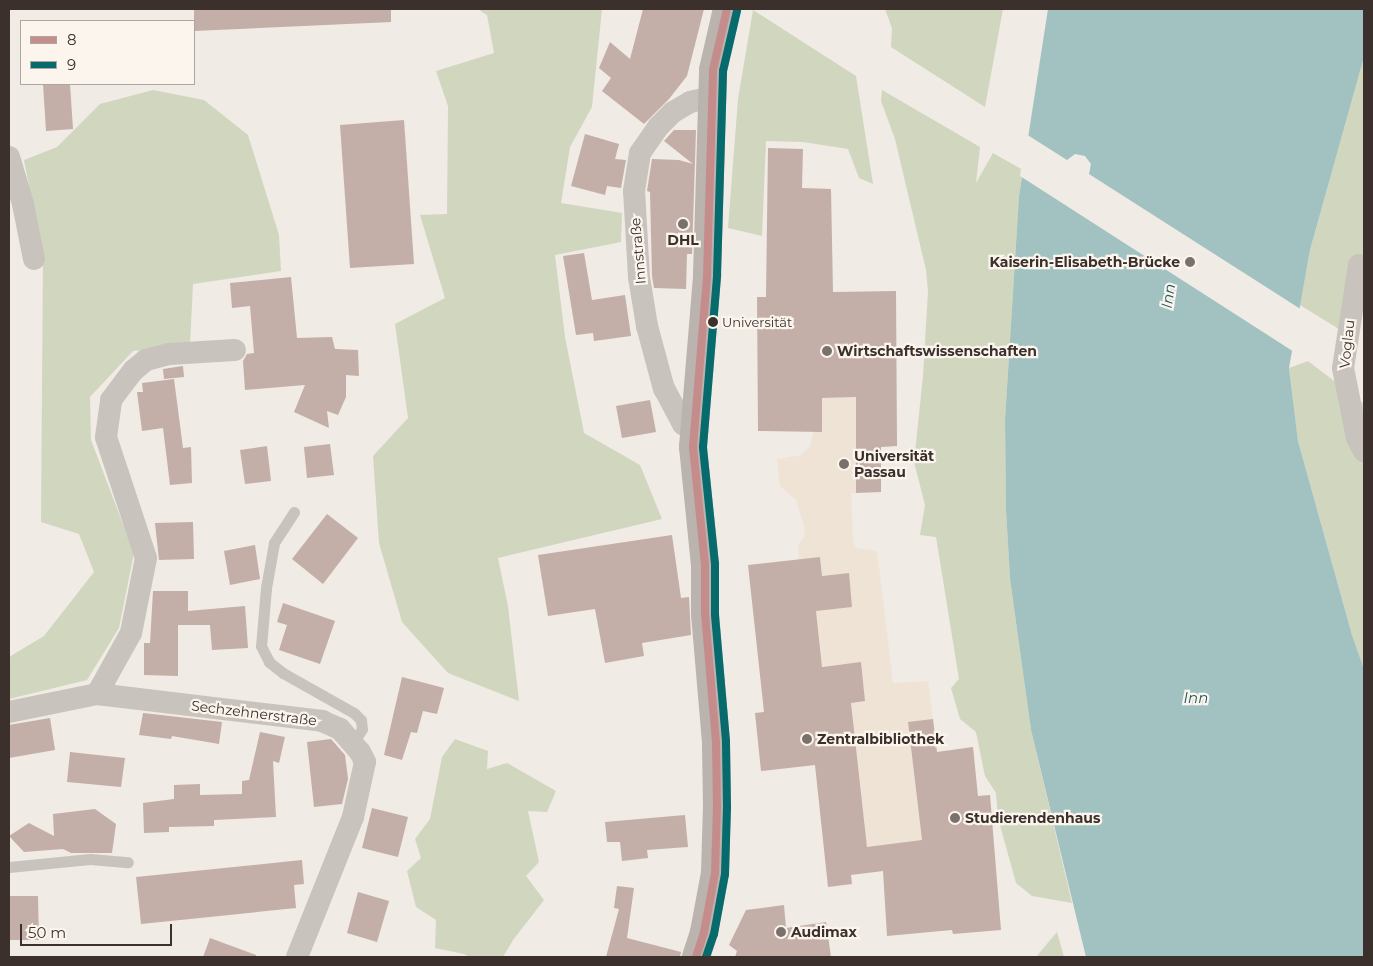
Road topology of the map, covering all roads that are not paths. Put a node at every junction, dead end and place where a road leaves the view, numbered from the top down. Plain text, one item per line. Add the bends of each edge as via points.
1 (727, 9) edge
2 (711, 97) junction
3 (9, 157) edge
4 (34, 259) dead end
5 (1359, 265) dead end
6 (234, 350) dead end
7 (694, 431) junction
8 (1364, 451) edge
9 (294, 512) dead end
10 (97, 694) junction
11 (9, 712) edge
12 (354, 743) junction
13 (128, 862) dead end
14 (9, 867) edge
15 (297, 957) edge
16 (696, 957) edge

1 - 2 street via 713,70
2 - 7 street via 707,275
2 - 7 street, Innstraße via 690,102 673,112 658,127 640,153 634,191 639,277 647,326 664,390 683,424
3 - 4 street
5 - 8 street, Voglau via 1343,368 1357,438
6 - 10 street via 169,354 146,360 134,370 112,400 106,437 146,558 131,633
7 - 16 street via 716,742 717,807 715,873
9 - 12 lane via 274,543 261,646 269,662 283,673 361,720 362,730
10 - 11 street, Sechzehnerstraße
10 - 12 street, Sechzehnerstraße via 322,721 340,730
12 - 15 street, Sechzehnerstraße via 365,762 353,817
13 - 14 lane via 90,859

